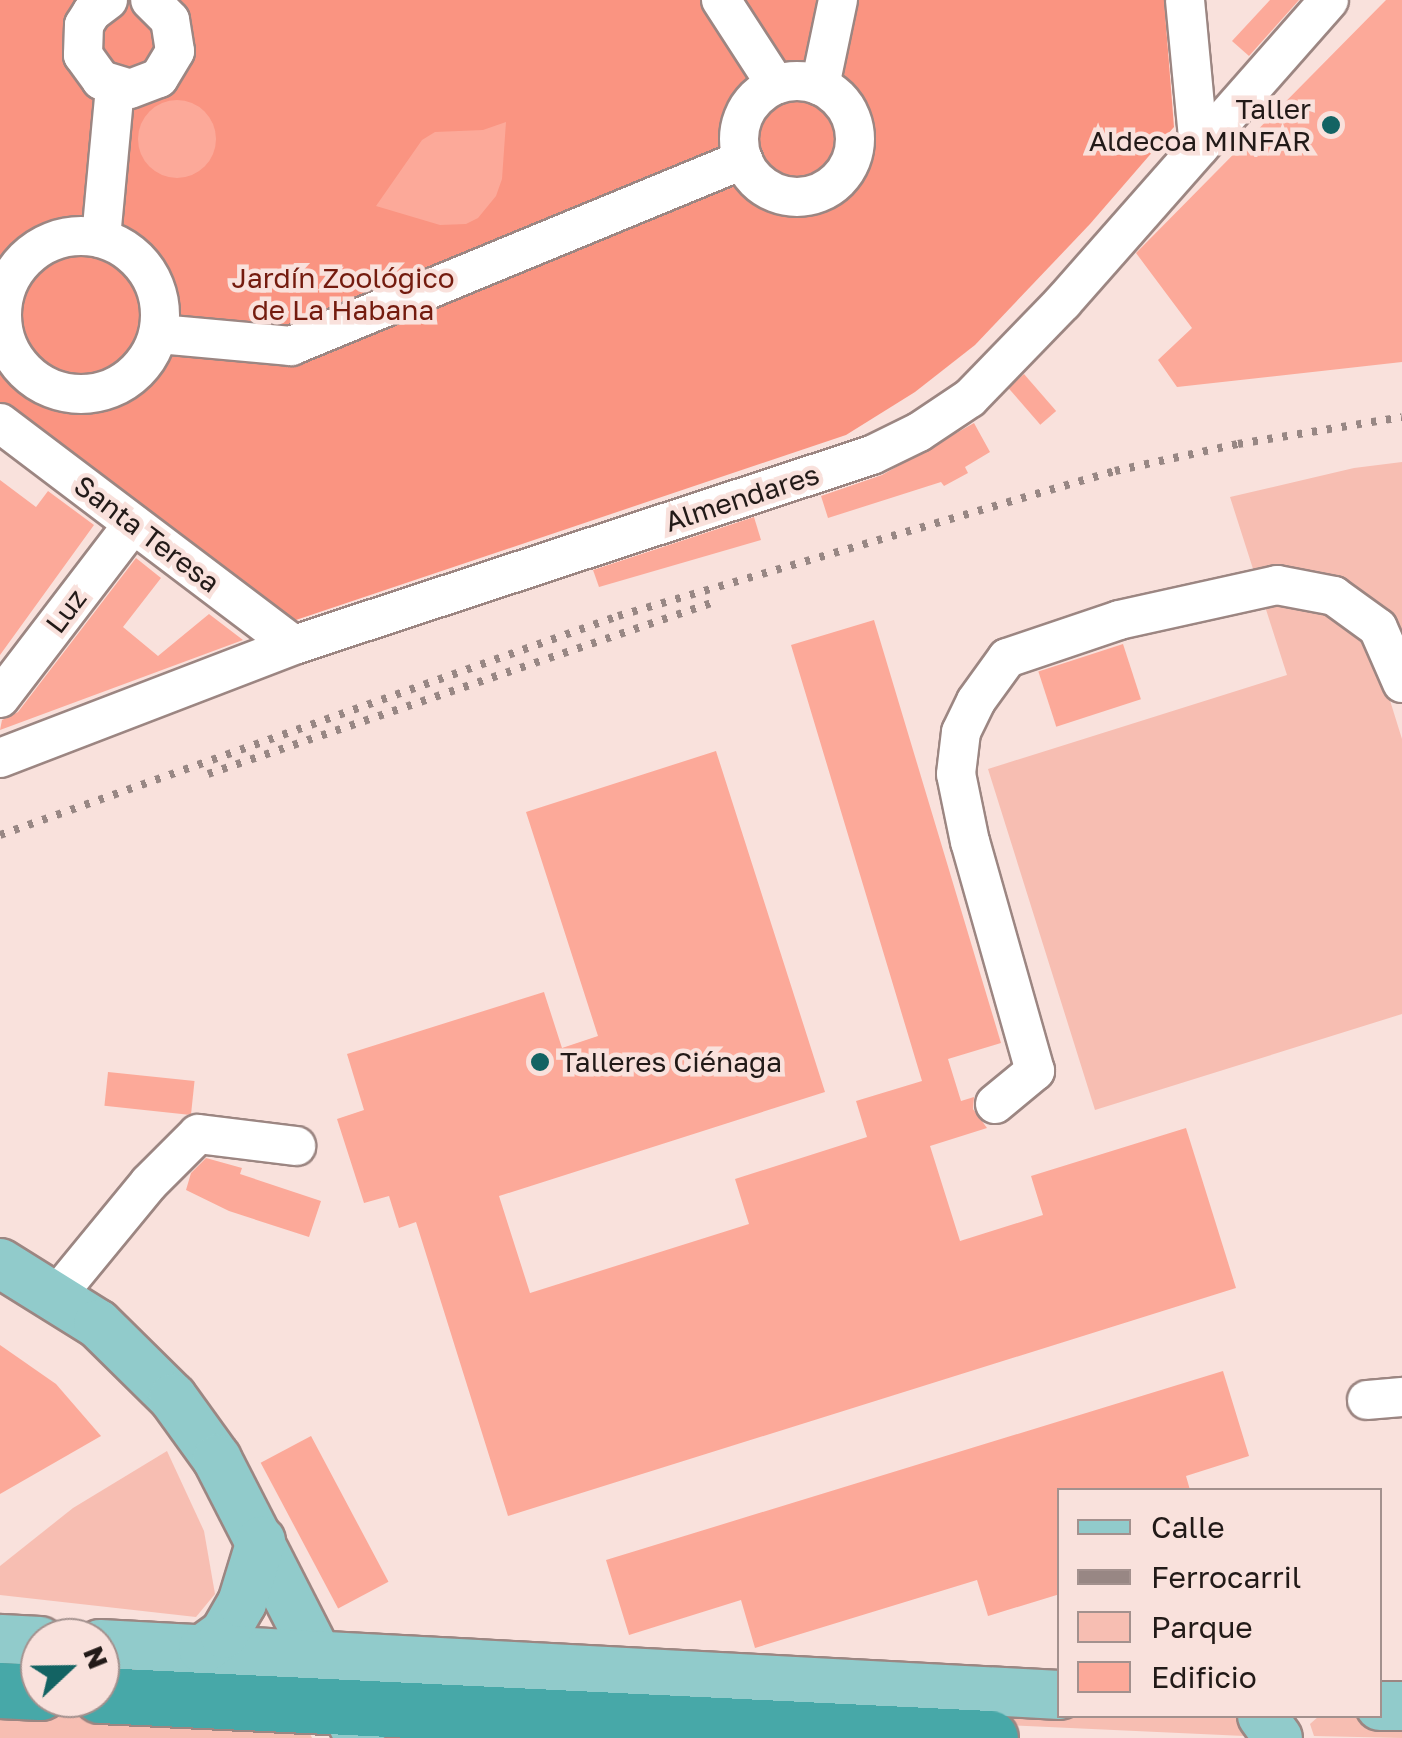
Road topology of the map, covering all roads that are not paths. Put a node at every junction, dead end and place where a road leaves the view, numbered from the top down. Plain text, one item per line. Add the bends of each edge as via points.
1 (108, 0) edge
2 (721, 0) edge
3 (838, 0) edge
4 (1185, 0) edge
5 (1330, 0) edge
6 (159, 2) edge
7 (776, 85) junction
8 (820, 86) junction
9 (114, 87) junction
10 (1198, 147) junction
11 (743, 160) junction
12 (102, 238) junction
13 (159, 334) junction
14 (6, 365) edge
15 (0, 423) edge
16 (133, 524) junction
17 (294, 646) junction
18 (1402, 683) edge
19 (0, 698) edge
20 (0, 758) edge
21 (996, 1104) dead end
22 (296, 1146) dead end
23 (0, 1263) edge
24 (57, 1295) junction
25 (261, 1541) junction
26 (120, 1645) edge
27 (203, 1650) junction
28 (321, 1655) junction
29 (1057, 1695) edge
30 (120, 1697) edge
31 (352, 1722) edge
32 (990, 1738) edge

1 - 9 street via 92,12 82,40 90,69
2 - 7 street
3 - 8 street
4 - 10 street
5 - 10 street, Almendares
6 - 9 street via 175,35 170,66 146,86
7 - 8 street
7 - 11 street via 744,116
8 - 11 street via 844,105 855,133 842,176 818,194 788,197 761,185
9 - 12 street
10 - 17 street, Almendares via 970,398 919,432 872,455
11 - 13 street via 291,346
12 - 13 street via 124,248 156,285
12 - 14 street via 75,235 49,242 10,278 2,304
13 - 14 street via 149,359 107,391 54,390
15 - 16 street, Santa Teresa
16 - 17 street, Santa Teresa
16 - 19 street, Luz
17 - 20 street, Almendares
18 - 21 street via 1378,628 1334,596 1278,585 1118,620 1007,658 961,732 956,774 1035,1070
22 - 24 street via 198,1134 149,1182
23 - 24 main road
24 - 25 main road via 135,1356 173,1398 217,1459
25 - 27 main road via 242,1602 224,1634
25 - 28 main road
26 - 27 main road
27 - 28 main road
28 - 29 main road
28 - 31 main road
30 - 31 highway
31 - 32 highway

